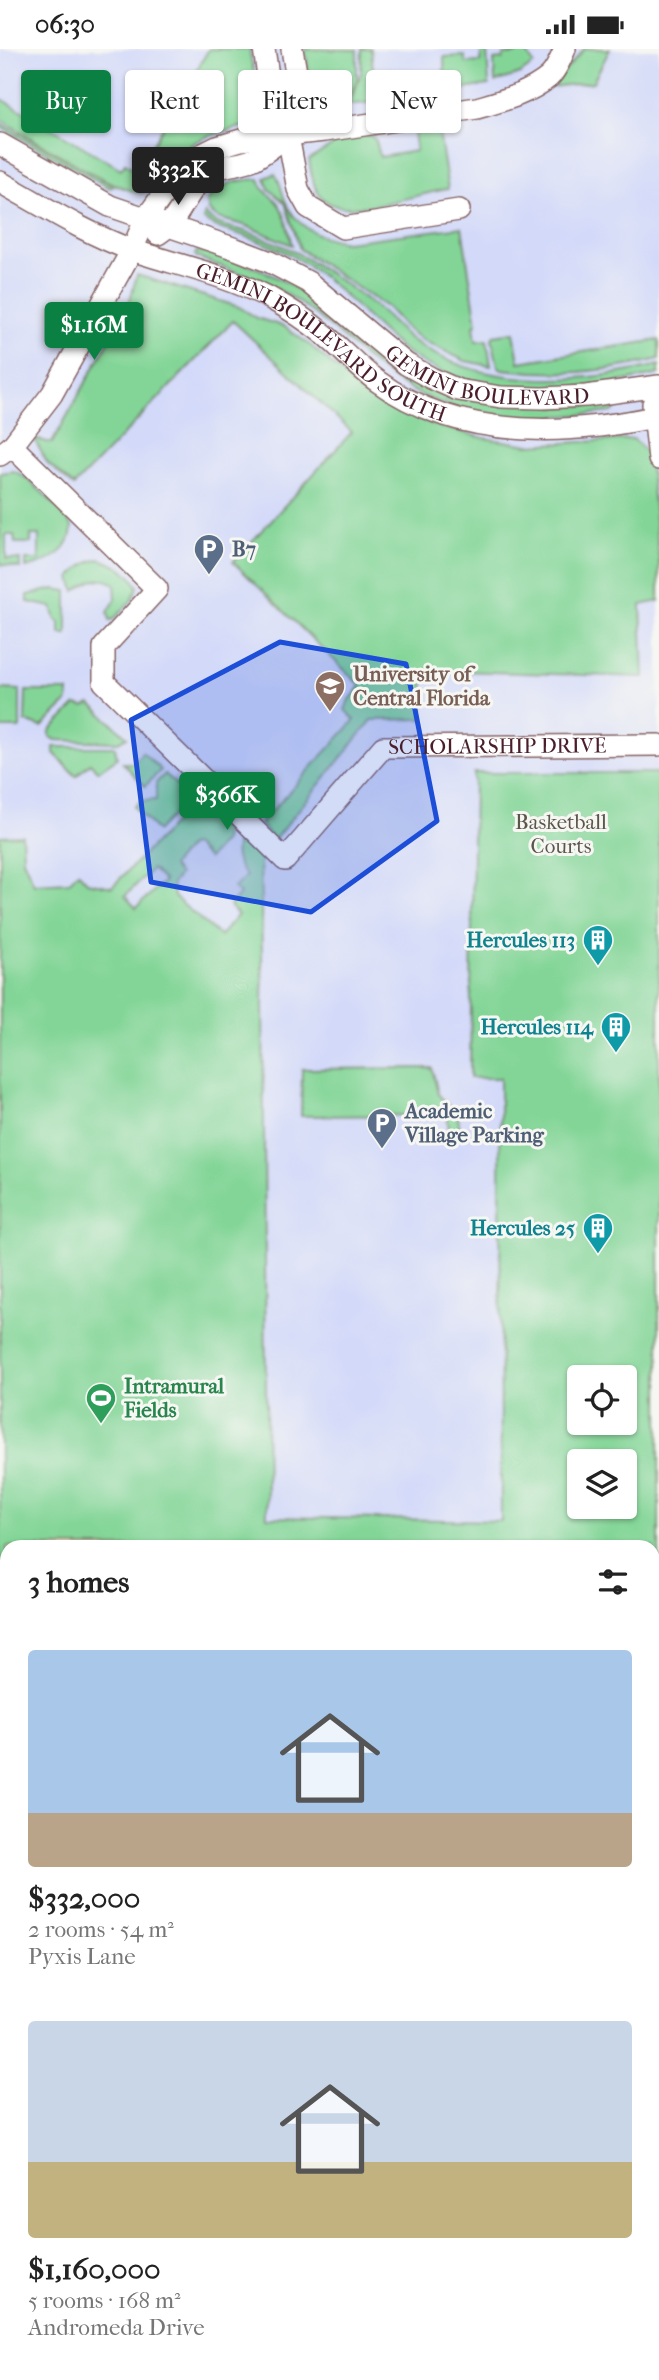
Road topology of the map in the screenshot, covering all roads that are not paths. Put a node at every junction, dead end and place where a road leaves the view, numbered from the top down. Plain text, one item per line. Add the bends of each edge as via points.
1 (264, 49) edge
2 (292, 49) edge
3 (565, 49) edge
4 (288, 136) junction
5 (0, 144) edge
6 (0, 182) edge
7 (459, 210) dead end
8 (146, 219) junction
9 (170, 226) junction
10 (132, 250) junction
11 (334, 302) joint
12 (655, 387) edge
13 (657, 416) edge
14 (6, 451) edge
15 (659, 459) edge
16 (659, 745) edge

1 - 4 street via 270,89
2 - 4 street via 297,78
3 - 4 street via 550,76 516,96 477,107
4 - 7 street via 298,189 308,207 343,227
4 - 8 street via 241,140 195,158
4 - 9 street via 252,160 225,165 206,175
5 - 8 street, GEMINI BOULEVARD SOUTH via 110,206
6 - 10 street, GEMINI BOULEVARD SOUTH via 97,236
8 - 9 street, GEMINI BOULEVARD SOUTH
8 - 10 street
9 - 10 street
9 - 11 street, GEMINI BOULEVARD SOUTH via 270,262
10 - 13 street, GEMINI BOULEVARD SOUTH via 267,296 324,335 376,381 441,414 521,429 613,425
10 - 14 street via 52,394
11 - 12 street, GEMINI BOULEVARD via 406,364 458,390 542,398
12 - 13 street
13 - 15 street
14 - 16 street, SCHOLARSHIP DRIVE via 157,589 104,647 104,682 285,860 383,747

